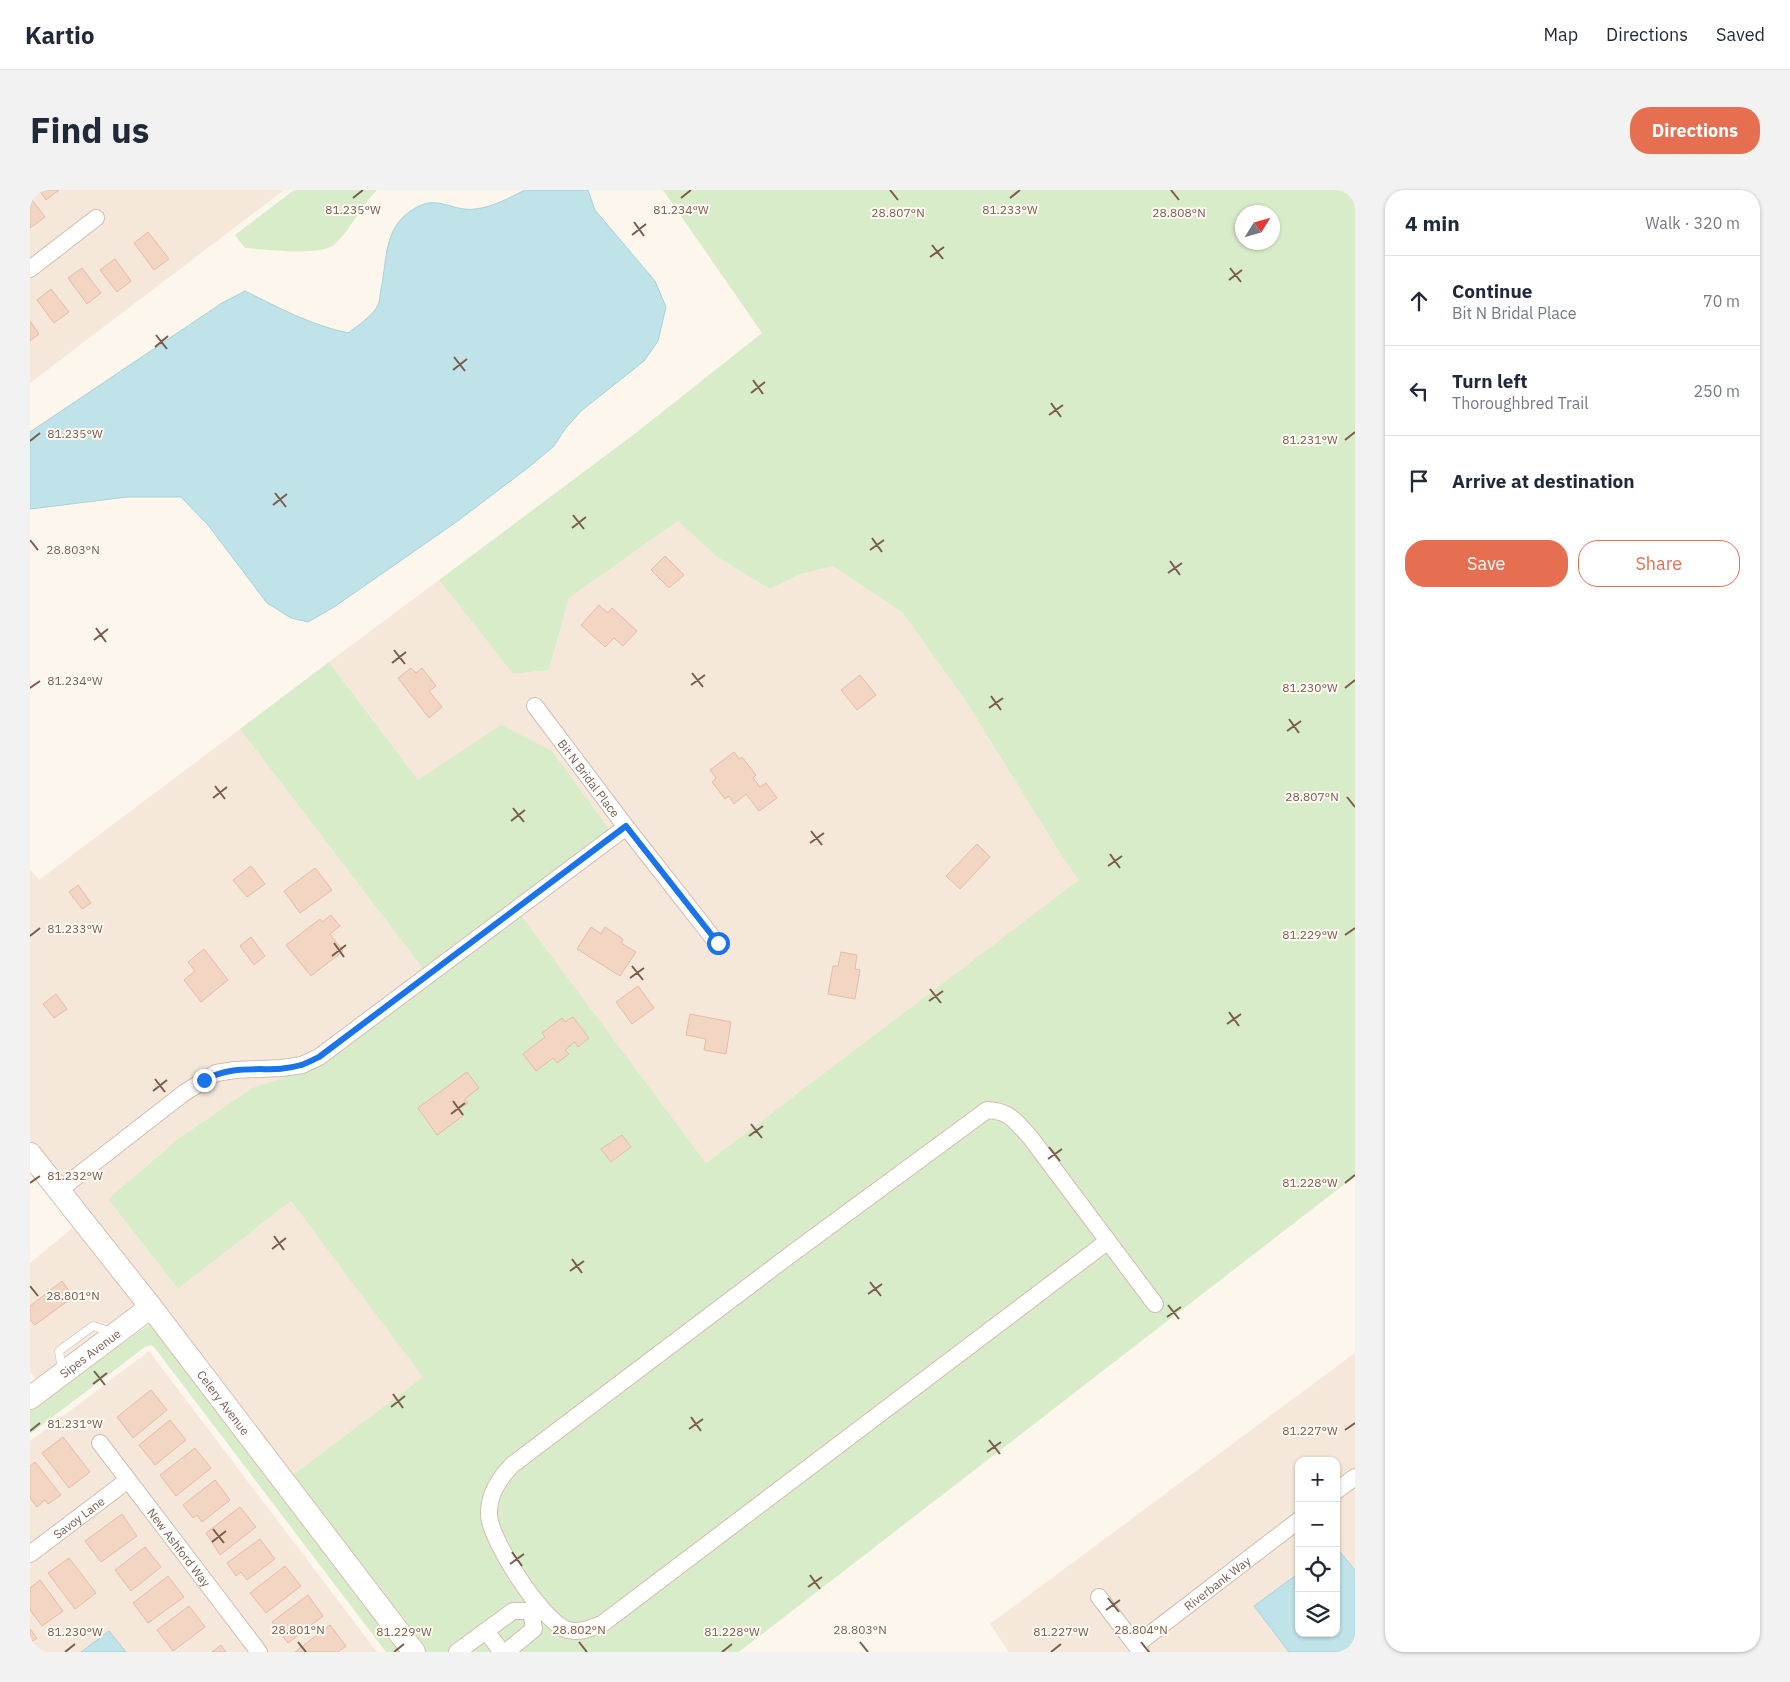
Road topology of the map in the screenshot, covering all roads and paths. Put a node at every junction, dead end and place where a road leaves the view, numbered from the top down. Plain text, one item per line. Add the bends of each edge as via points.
1 (96, 218) dead end
2 (30, 268) edge
3 (535, 706) dead end
4 (626, 826) junction
5 (718, 943) dead end
6 (30, 1154) edge
7 (58, 1191) junction
8 (1108, 1241) junction
9 (1155, 1304) dead end
10 (151, 1307) junction
11 (30, 1398) edge
12 (100, 1443) dead end
13 (1355, 1477) edge
14 (128, 1480) junction
15 (1340, 1489) edge
16 (1295, 1523) edge
17 (30, 1554) edge
18 (1099, 1597) dead end
19 (534, 1608) junction
20 (486, 1631) junction
21 (1138, 1649) edge
22 (259, 1652) edge
23 (414, 1652) edge
24 (457, 1652) edge
25 (504, 1652) edge

1 - 2 street
3 - 4 street, Bit N Bridal Place
4 - 5 street, Bit N Bridal Place
4 - 7 street via 319,1057 302,1065 216,1073 184,1092
6 - 7 main road, Celery Avenue
7 - 10 main road, Celery Avenue
8 - 9 street
8 - 19 street via 602,1624 582,1631 567,1630
8 - 19 street via 1024,1130 1000,1110 987,1110 742,1291 512,1465 499,1479 491,1498 489,1516 500,1548
10 - 11 main road, Sipes Avenue
10 - 23 main road, Celery Avenue
12 - 14 street, New Ashford Way
13 - 15 street
14 - 17 street, Savoy Lane
14 - 22 street, New Ashford Way
16 - 21 street, Riverbank Way
18 - 21 street
19 - 20 street via 513,1611
19 - 25 street via 534,1629
20 - 24 street
20 - 25 street

